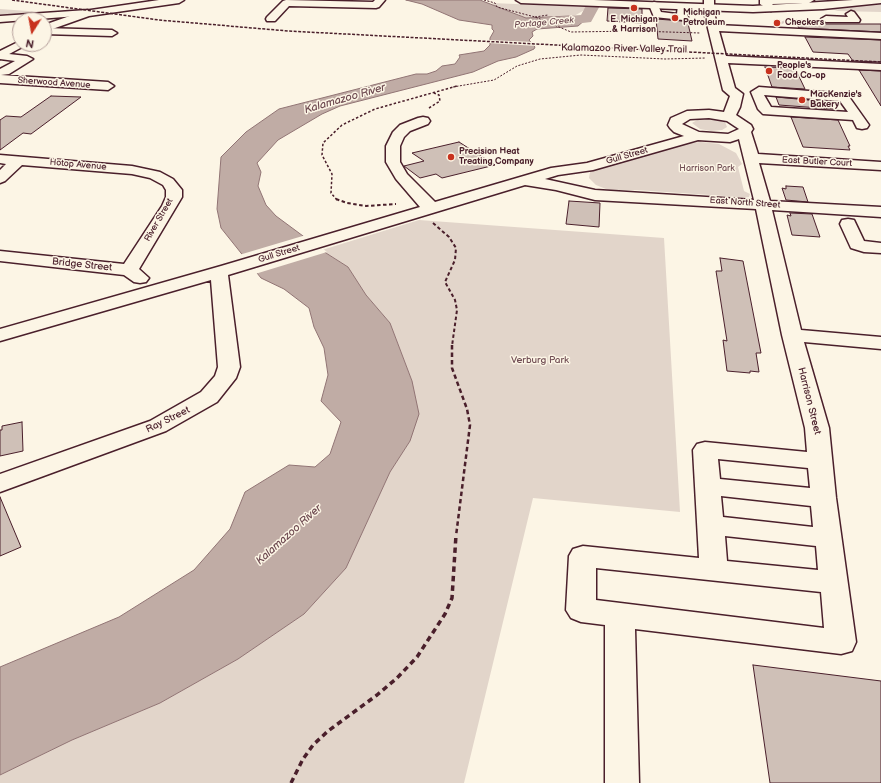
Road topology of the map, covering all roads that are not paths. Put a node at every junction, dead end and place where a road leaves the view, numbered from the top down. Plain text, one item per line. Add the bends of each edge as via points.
1 (179, 0) edge
2 (380, 0) edge
3 (521, 0) edge
4 (810, 0) edge
5 (818, 0) edge
6 (881, 0) edge
7 (161, 1) edge
8 (762, 1) edge
9 (288, 2) edge
10 (847, 2) edge
11 (709, 7) edge
12 (832, 12) junction
13 (87, 13) junction
14 (866, 14) dead end
15 (740, 16) dead end
16 (774, 17) junction
17 (0, 19) edge
18 (818, 19) dead end
19 (271, 20) dead end
20 (804, 21) junction
21 (0, 25) edge
22 (12, 26) edge
23 (52, 26) edge
24 (738, 27) junction
25 (714, 28) junction
26 (52, 29) edge
27 (112, 33) dead end
28 (881, 36) edge
29 (12, 49) edge
30 (0, 56) edge
31 (722, 59) junction
32 (881, 67) edge
33 (1, 74) edge
34 (65, 75) junction
35 (53, 83) junction
36 (80, 84) junction
37 (108, 86) dead end
38 (724, 92) junction
39 (757, 92) junction
40 (830, 95) junction
41 (709, 114) junction
42 (730, 117) junction
43 (423, 121) dead end
44 (810, 122) junction
45 (865, 122) junction
46 (675, 125) junction
47 (780, 125) dead end
48 (760, 127) dead end
49 (745, 130) junction
50 (697, 136) junction
51 (719, 138) junction
52 (776, 155) junction
53 (856, 157) junction
54 (881, 157) edge
55 (0, 159) edge
56 (19, 160) junction
57 (752, 162) junction
58 (881, 166) edge
59 (588, 167) junction
60 (556, 171) junction
61 (782, 174) dead end
62 (155, 175) joint
63 (0, 178) edge
64 (520, 181) junction
65 (610, 195) junction
66 (763, 204) junction
67 (425, 210) junction
68 (881, 212) edge
69 (848, 224) dead end
70 (881, 248) edge
71 (0, 256) edge
72 (129, 270) junction
73 (223, 271) junction
74 (157, 290) junction
75 (0, 335) edge
76 (792, 335) junction
77 (881, 343) edge
78 (821, 462) junction
79 (0, 482) edge
80 (707, 486) junction
81 (824, 498) junction
82 (711, 525) junction
83 (829, 538) junction
84 (714, 570) junction
85 (834, 583) junction
86 (620, 615) junction
87 (622, 783) edge

1 - 7 street
2 - 9 street via 376,5
3 - 11 street via 654,5 657,15 683,17 682,10
4 - 8 street
5 - 12 street
6 - 10 street
7 - 13 street
8 - 16 street
9 - 19 street
10 - 12 street
11 - 16 street
11 - 25 street
12 - 14 street via 855,20 852,14
12 - 16 street
12 - 18 street
12 - 20 street
13 - 17 street
13 - 23 street
15 - 24 street via 734,18
16 - 20 street
16 - 24 street via 765,25
16 - 24 street via 784,26
20 - 24 street
20 - 28 street
21 - 22 street
24 - 25 street
25 - 31 street
26 - 27 street
29 - 30 street
30 - 33 street via 27,59
31 - 32 street
31 - 38 street
33 - 34 street
33 - 35 street, Sherwood Avenue
34 - 35 street
34 - 36 street via 92,77
35 - 36 street, Sherwood Avenue
36 - 37 street, Sherwood Avenue
38 - 39 street
38 - 40 street via 746,80 820,84 827,87
38 - 41 street
38 - 42 street via 737,94
39 - 40 street
39 - 45 street via 764,109 768,111
40 - 45 street via 846,99
41 - 42 street
41 - 46 street, Gull Street via 680,117
42 - 44 street via 794,118
42 - 49 street via 744,125
43 - 67 street via 404,128 398,135 393,146 393,162 401,176 424,202
44 - 45 street
44 - 47 street
46 - 50 street
46 - 60 street, Gull Street via 661,134 570,162
48 - 49 street
49 - 51 street via 730,138
49 - 57 street, Harrison Street
50 - 51 street
50 - 59 street, Gull Street
51 - 57 street, Harrison Street via 738,150 746,162
52 - 53 street, East Butler Court
52 - 53 street via 806,152
52 - 57 street, East Butler Court
53 - 54 street
53 - 58 street, East Butler Court
53 - 61 street via 859,177 857,178
55 - 56 street, Hotop Avenue
56 - 62 street, Hotop Avenue via 117,168
56 - 63 street
57 - 66 street, Harrison Street
59 - 60 street, Gull Street
59 - 65 street, East North Street via 584,174 587,183
60 - 64 street, Gull Street
62 - 72 street, River Street via 172,186 174,197
64 - 65 street, East North Street via 557,185 596,195
64 - 67 street, Gull Street
65 - 66 street, East North Street
66 - 68 street, East North Street
66 - 76 street, Harrison Street
67 - 73 street, Gull Street
69 - 70 street via 857,244
71 - 72 street, Bridge Street
72 - 74 street, Bridge Street
73 - 74 street, Gull Street
73 - 79 street, Ray Street via 229,367 225,378 209,397 152,429
74 - 75 street, Gull Street
76 - 77 street
76 - 78 street, Harrison Street via 817,428
78 - 80 street via 705,450
78 - 81 street, Harrison Street
80 - 81 street
80 - 82 street
81 - 83 street, Harrison Street
82 - 83 street
82 - 84 street
83 - 85 street, Harrison Street
84 - 85 street
84 - 86 street via 583,556 581,610
85 - 86 street, Harrison Street via 841,642
86 - 87 street

